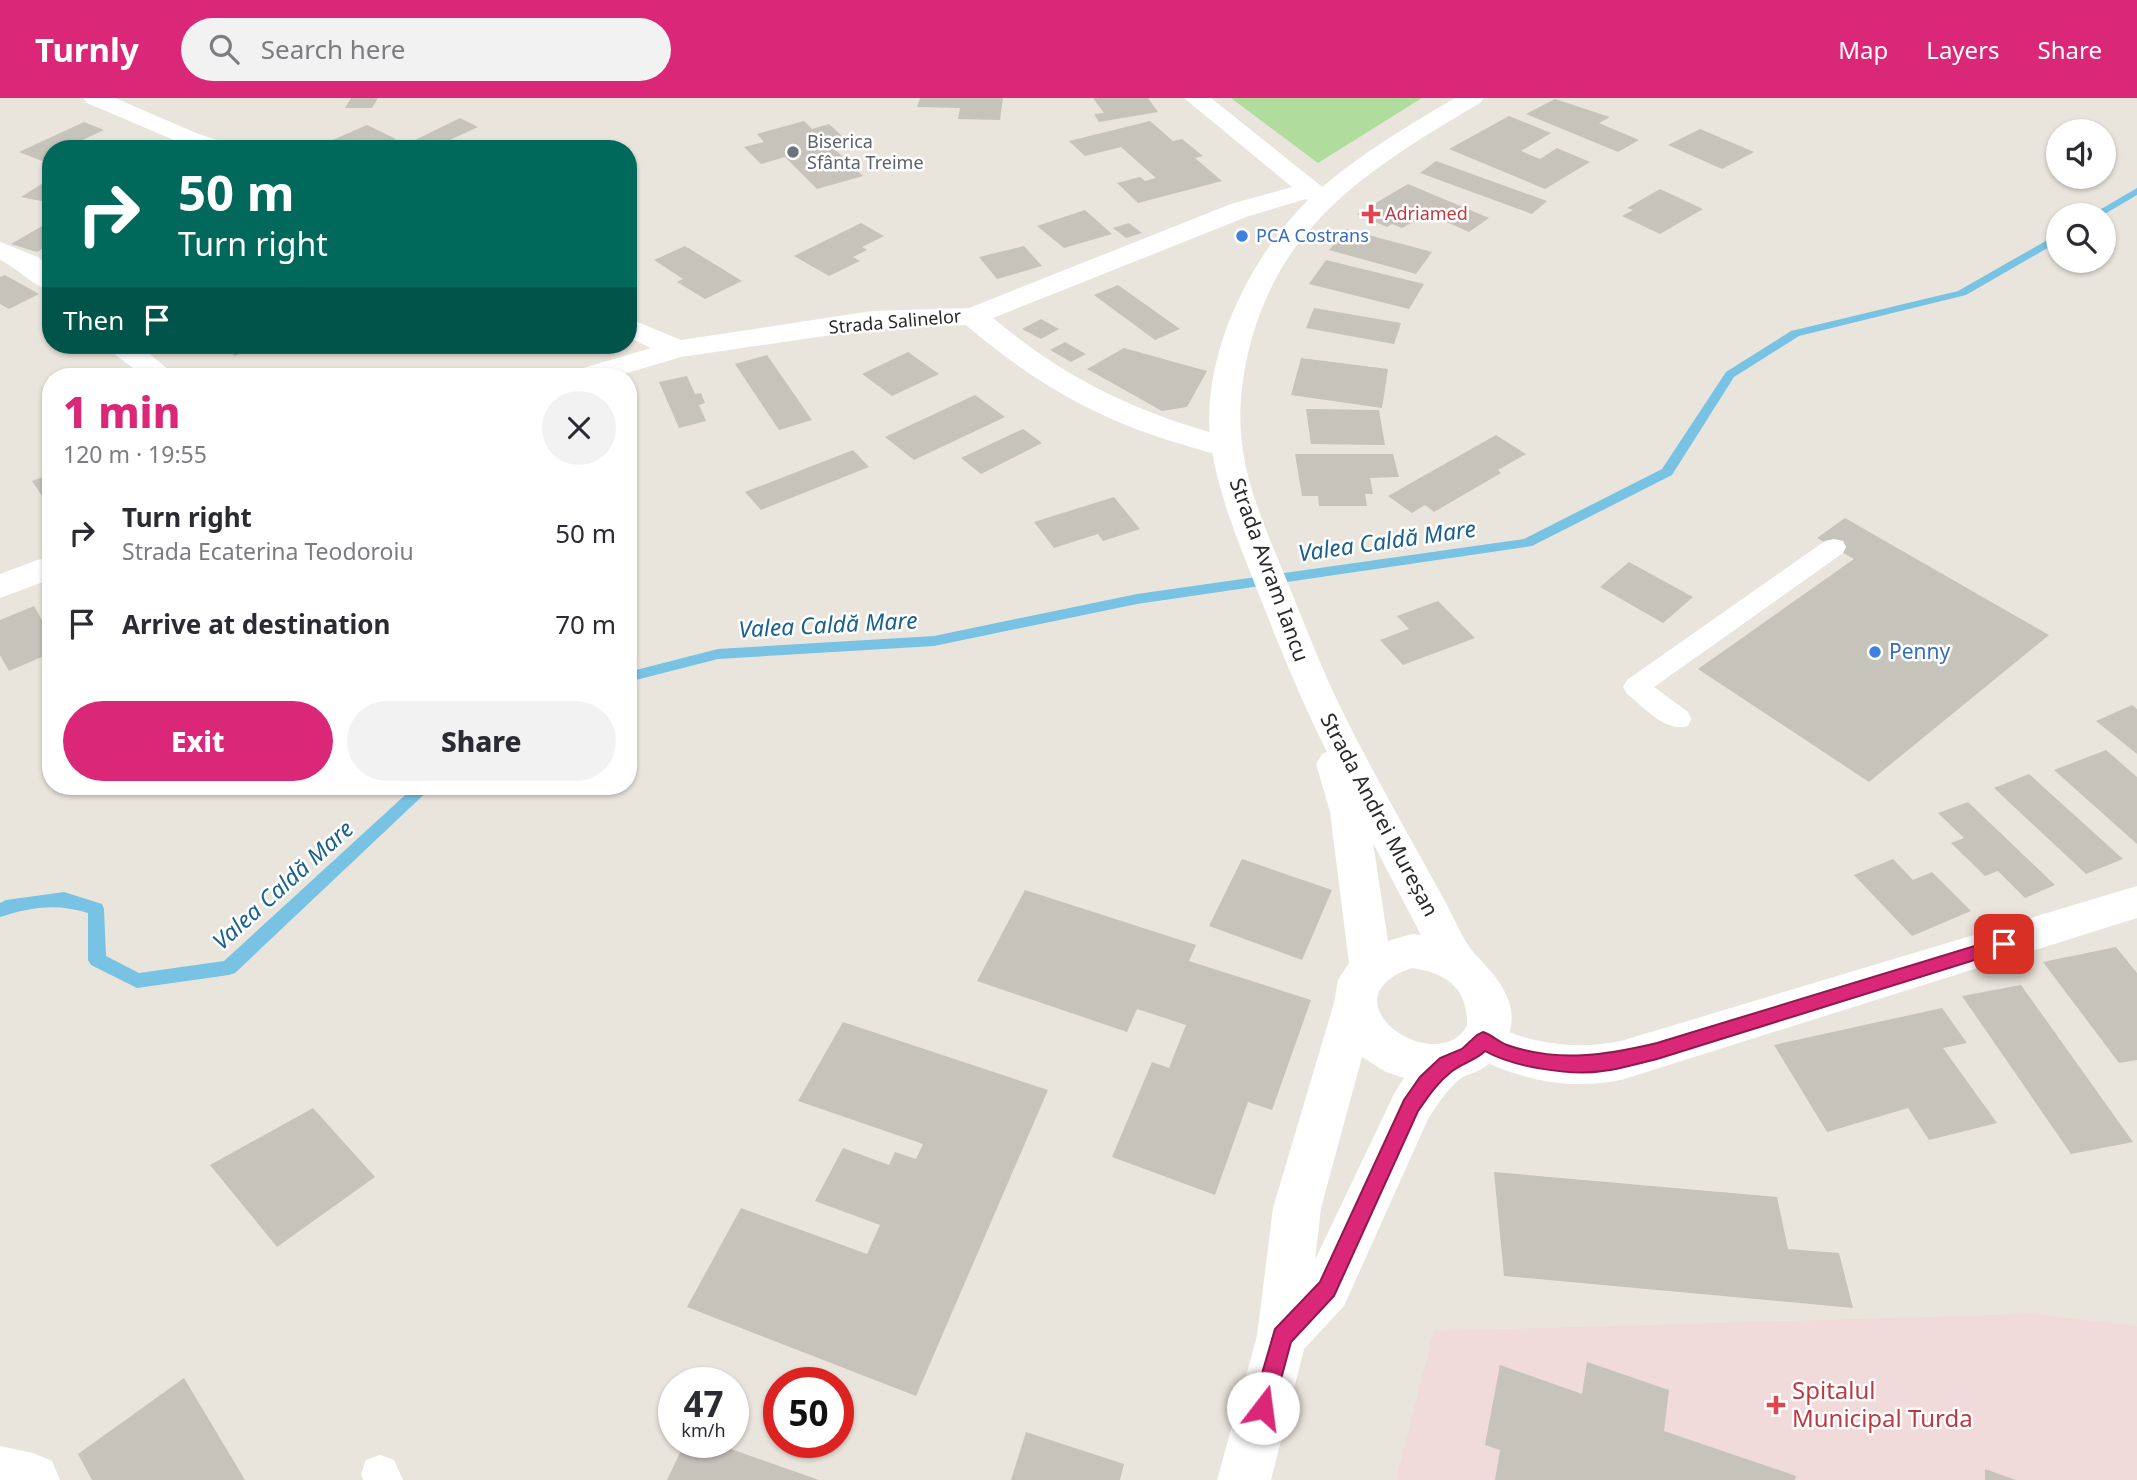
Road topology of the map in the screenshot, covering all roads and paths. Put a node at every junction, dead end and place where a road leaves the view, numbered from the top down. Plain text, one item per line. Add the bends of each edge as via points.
1 (94, 98) edge
2 (1196, 98) edge
3 (1472, 98) edge
4 (126, 103) edge
5 (201, 140) edge
6 (1316, 194) junction
7 (0, 250) edge
8 (39, 257) edge
9 (973, 316) junction
10 (637, 330) edge
11 (677, 349) junction
12 (133, 354) edge
13 (151, 368) edge
14 (614, 368) edge
15 (1227, 447) junction
16 (1834, 547) dead end
17 (42, 570) edge
18 (0, 587) edge
19 (1315, 691) junction
20 (1678, 719) dead end
21 (2137, 902) edge
22 (1458, 964) junction
23 (1362, 984) junction
24 (1465, 1052) junction
25 (1282, 1336) junction
26 (0, 1473) edge
27 (33, 1480) edge
28 (1244, 1480) edge

1 - 4 street
2 - 6 street
3 - 6 street, Strada Avram Iancu
4 - 5 street
6 - 9 street, Strada Salinelor via 1240,210
6 - 15 street, Strada Avram Iancu via 1257,285 1242,322 1230,373
7 - 8 street
9 - 11 street, Strada Salinelor via 872,320
9 - 15 street via 1059,382 1174,434
10 - 11 street
11 - 14 street, Strada Salinelor
12 - 13 street
15 - 19 street, Strada Avram Iancu via 1248,522
16 - 20 lane via 1636,687
17 - 18 street
19 - 22 street, Strada Andrei Mureșan
19 - 23 street, Strada Andrei Mureșan via 1349,812
21 - 24 street via 1602,1064
22 - 23 street, Strada Andrei Mureșan via 1436,954 1389,954
22 - 24 street, Strada Andrei Mureșan via 1488,999 1490,1021
23 - 24 street, Strada Andrei Mureșan via 1360,1024 1375,1043 1397,1057 1422,1064
23 - 25 street, Strada Andrei Mureșan via 1297,1208
24 - 25 street, Strada Andrei Mureșan via 1426,1083 1411,1106 1327,1289
25 - 28 street, Strada Andrei Mureșan
26 - 27 street

